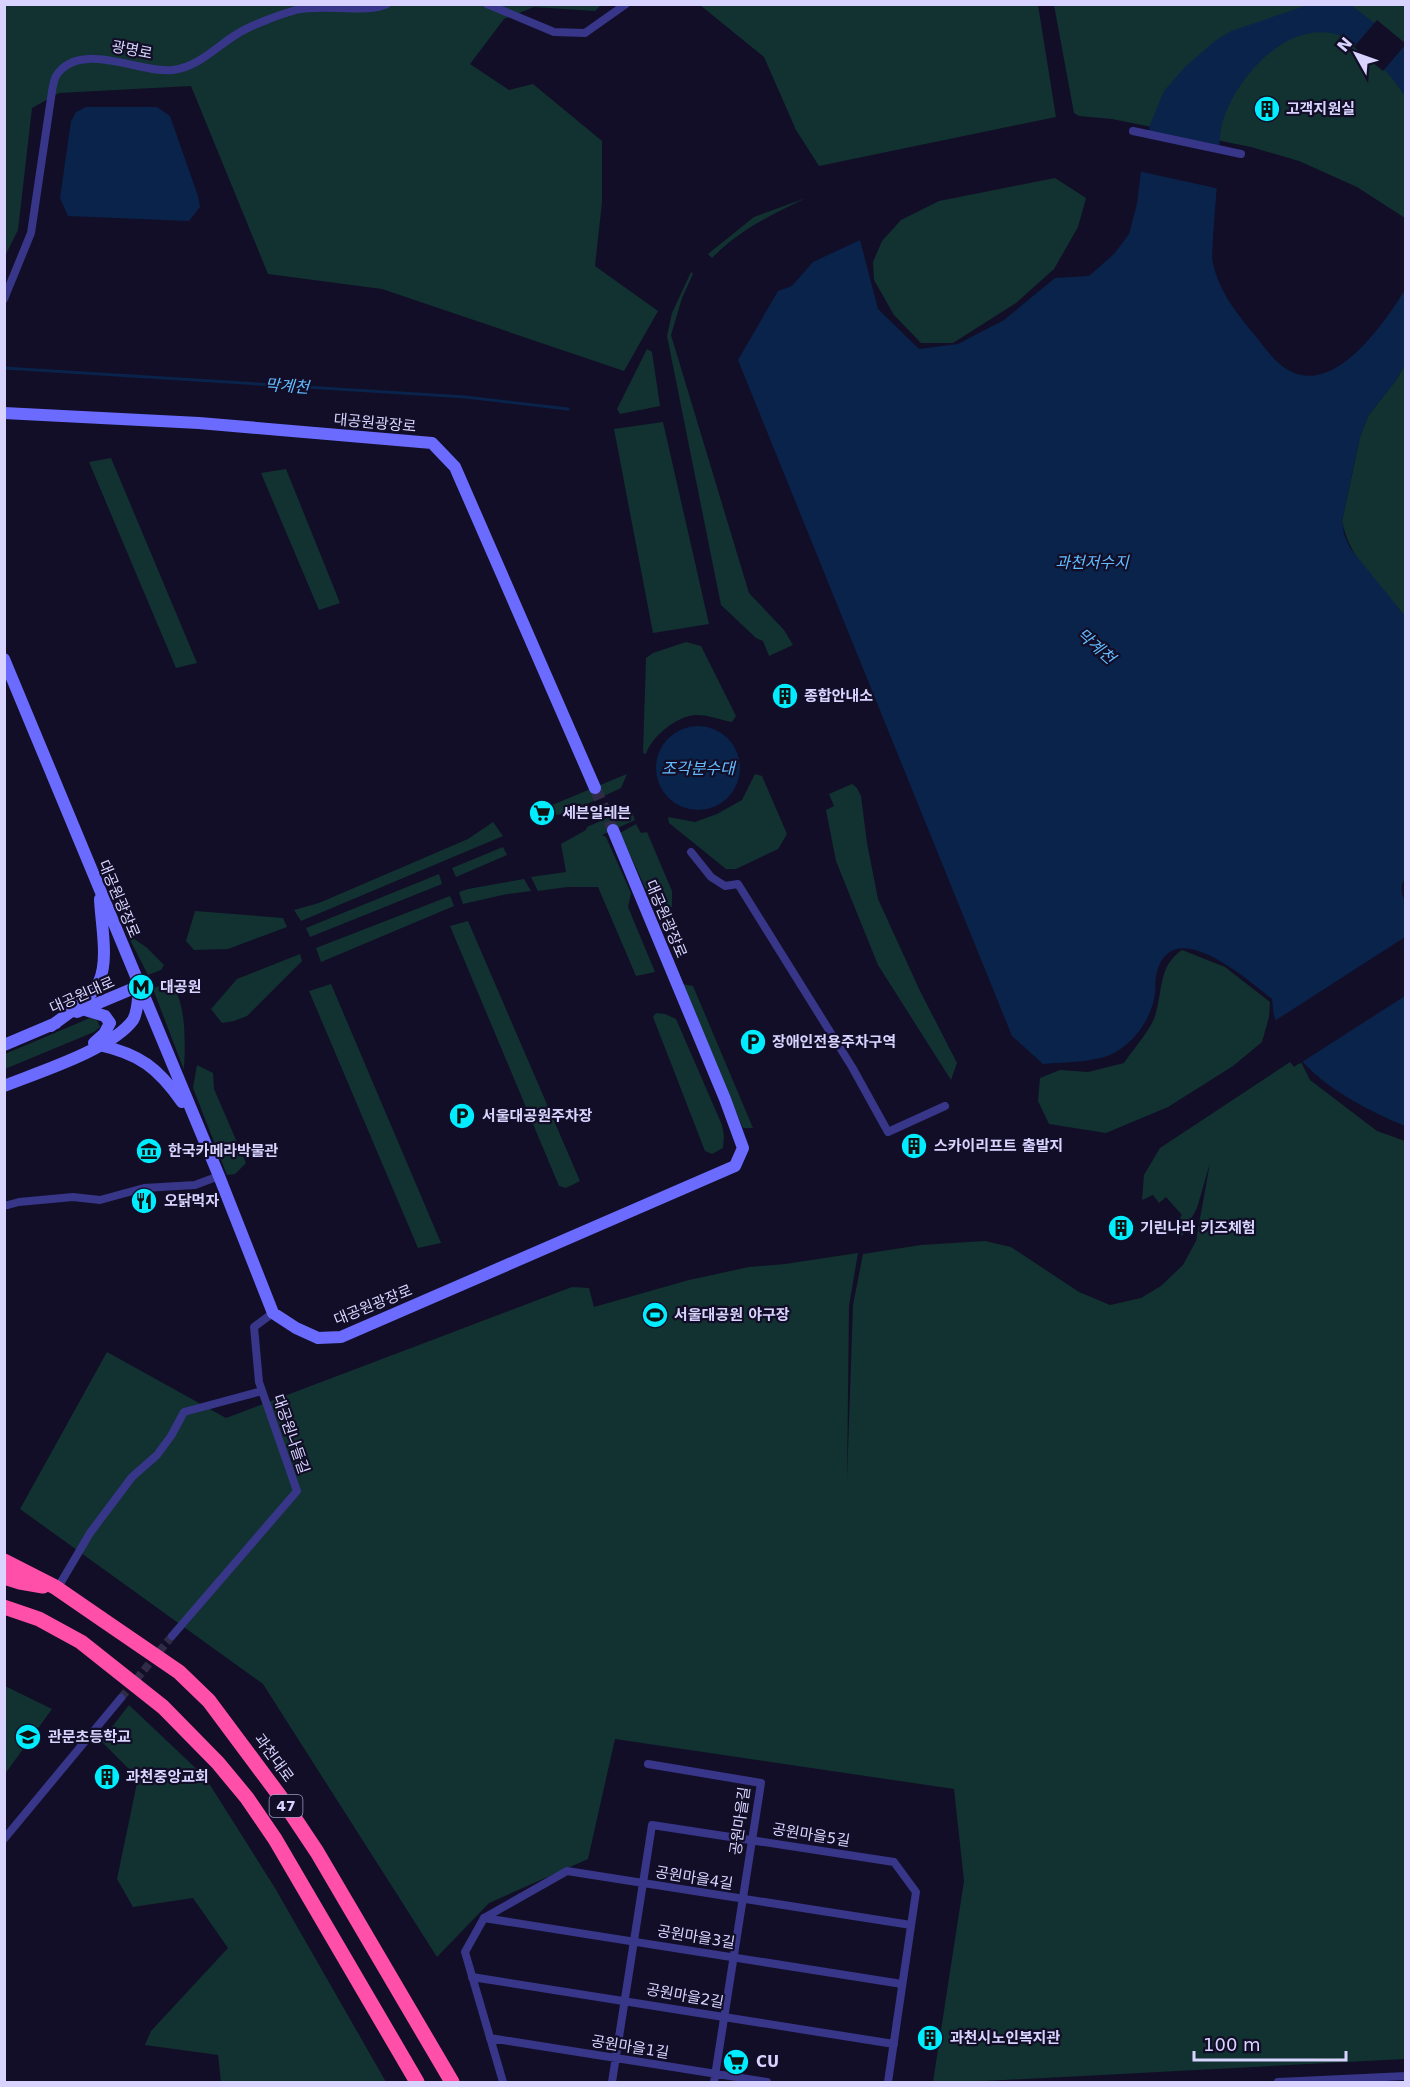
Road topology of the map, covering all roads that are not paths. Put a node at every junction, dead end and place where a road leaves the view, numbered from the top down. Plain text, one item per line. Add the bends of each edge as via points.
1 (387, 4) edge
2 (487, 4) edge
3 (626, 4) edge
4 (1133, 131) dead end
5 (1241, 154) dead end
6 (4, 299) edge
7 (4, 413) edge
8 (4, 660) edge
9 (595, 788) tunnel mouth
10 (613, 830) tunnel mouth
11 (691, 852) dead end
12 (100, 892) junction
13 (139, 986) junction
14 (82, 1009) junction
15 (51, 1026) junction
16 (4, 1045) edge
17 (99, 1046) junction
18 (82, 1054) junction
19 (4, 1086) edge
20 (945, 1107) dead end
21 (194, 1119) junction
22 (219, 1176) junction
23 (4, 1206) edge
24 (273, 1313) junction
25 (262, 1390) junction
26 (4, 1561) edge
27 (4, 1577) edge
28 (56, 1588) junction
29 (4, 1596) edge
30 (4, 1607) edge
31 (39, 1619) junction
32 (172, 1636) tunnel mouth
33 (121, 1698) tunnel mouth
34 (648, 1764) dead end
35 (4, 1839) edge
36 (752, 1840) junction
37 (644, 1884) junction
38 (742, 1899) junction
39 (484, 1918) junction
40 (911, 1925) junction
41 (633, 1941) junction
42 (734, 1957) junction
43 (472, 1977) junction
44 (902, 1984) junction
45 (625, 2000) junction
46 (724, 2017) junction
47 (490, 2038) junction
48 (894, 2044) junction
49 (615, 2059) junction
50 (1406, 2076) edge
51 (715, 2078) edge
52 (417, 2082) edge
53 (452, 2082) edge
54 (503, 2082) edge
55 (612, 2082) edge
56 (767, 2082) edge
57 (888, 2082) edge
58 (1278, 2082) edge
59 (1292, 2082) edge

1 - 6 street, 광명로 via 380,8 298,9 238,33 200,61 174,70 139,68 107,58 66,65 56,77 51,98 31,233
2 - 3 street via 554,32 585,33
4 - 5 street
7 - 9 street, 대공원광장로 via 199,423 432,443 455,467
8 - 12 street, 대공원광장로
10 - 24 street, 대공원광장로 via 743,1148 735,1166 341,1337 318,1338
11 - 20 street via 711,877 725,886 738,884 888,1132
12 - 13 street, 대공원광장로
12 - 15 street via 104,960 99,983 80,1005
13 - 14 street, 대공원대로
13 - 17 street, 대공원대로 via 135,1017 121,1033
13 - 21 street, 대공원광장로
14 - 15 street, 대공원대로
14 - 18 street via 105,1016 110,1023
15 - 16 street, 대공원대로
17 - 18 street, 대공원대로
17 - 21 street via 145,1062 163,1077
18 - 19 street, 대공원대로
21 - 22 street, 대공원광장로
22 - 23 street via 195,1185 144,1188 100,1200 73,1197
22 - 24 street, 대공원광장로
24 - 25 street, 대공원나들길 via 254,1326
25 - 28 street via 183,1412 157,1455 132,1477 104,1514
25 - 32 street, 대공원나들길 via 297,1491
26 - 28 highway, 과천대로 / 47
27 - 28 highway
28 - 53 highway, 과천대로 / 47 via 179,1672 209,1701 317,1852
29 - 31 highway
30 - 31 highway, 47
31 - 52 highway, 47 via 81,1642 177,1720 247,1798
33 - 35 street
34 - 36 street, 공원마을길 via 761,1783
36 - 37 street, 공원마을5길 via 652,1825
36 - 38 street, 공원마을길
36 - 40 street, 공원마을5길 via 894,1862 916,1892
37 - 38 street, 공원마을4길
37 - 39 street, 공원마을4길 via 567,1871
37 - 41 street
38 - 40 street, 공원마을4길
38 - 42 street, 공원마을길
39 - 41 street, 공원마을3길
39 - 43 street via 465,1952
40 - 44 street
41 - 42 street, 공원마을3길
41 - 45 street
42 - 44 street, 공원마을3길
42 - 46 street, 공원마을길
43 - 45 street, 공원마을2길
43 - 47 street
44 - 48 street
45 - 46 street, 공원마을2길
45 - 49 street
46 - 48 street, 공원마을2길
46 - 51 street, 공원마을길
47 - 49 street, 공원마을1길
47 - 54 street
48 - 57 street
49 - 51 street, 공원마을1길
49 - 55 street
50 - 59 street
51 - 56 street, 공원마을1길
58 - 59 street

